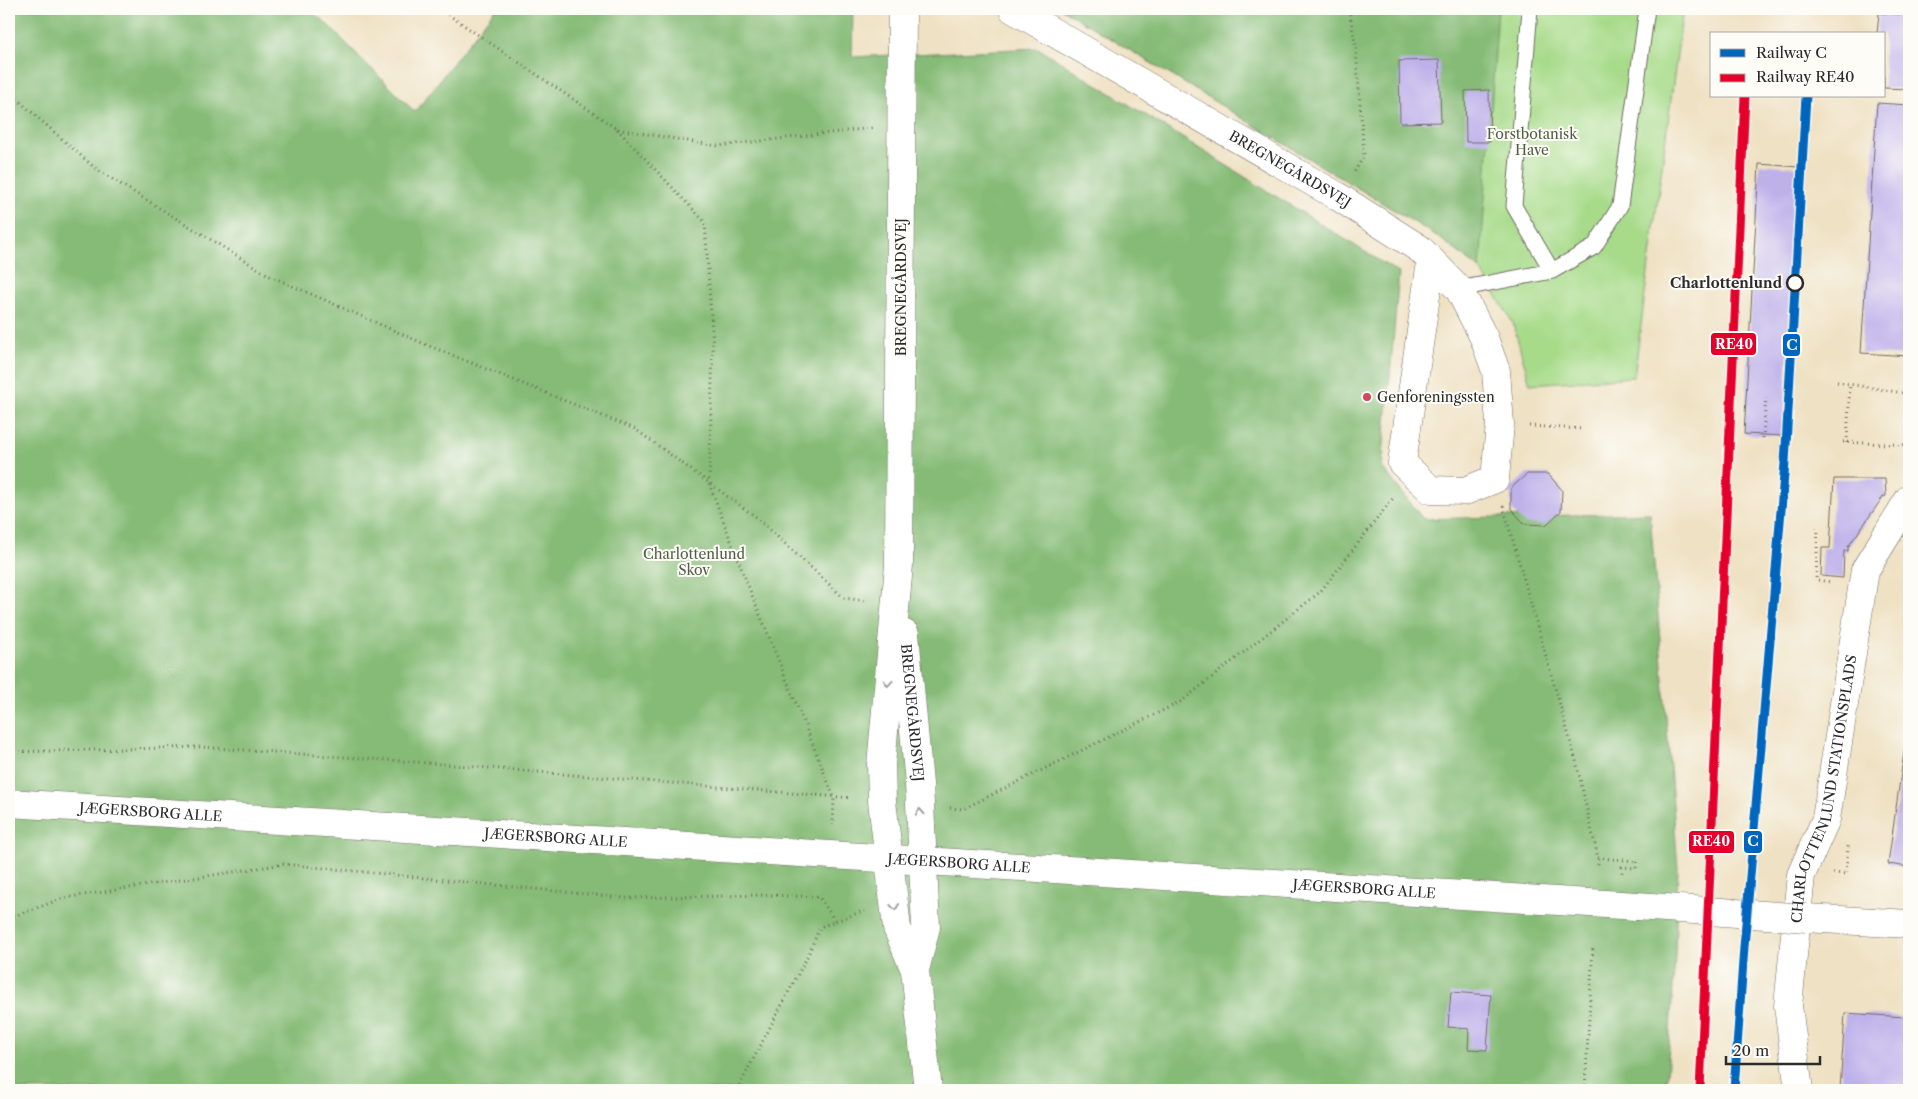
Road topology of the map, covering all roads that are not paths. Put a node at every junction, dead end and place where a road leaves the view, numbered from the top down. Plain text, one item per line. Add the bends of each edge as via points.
1 (902, 9) edge
2 (1013, 9) edge
3 (1530, 9) edge
4 (1646, 9) edge
5 (1431, 261) junction
6 (1552, 271) junction
7 (1459, 289) junction
8 (1909, 499) edge
9 (899, 565) junction
10 (9, 803) edge
11 (889, 859) junction
12 (923, 861) junction
13 (1909, 924) edge
14 (915, 970) junction
15 (928, 1090) edge
16 (1799, 1090) edge

1 - 9 street, BREGNEGÅRDSVEJ
2 - 5 street, BREGNEGÅRDSVEJ via 1337,196 1420,249
3 - 6 lane via 1514,206
4 - 6 lane via 1620,206 1594,247
5 - 7 street, BREGNEGÅRDSVEJ
5 - 7 street, BREGNEGÅRDSVEJ via 1402,463 1431,490 1465,492 1495,479 1500,424 1496,371 1484,338
6 - 7 lane
8 - 16 street, CHARLOTTENLUND STATIONSPLADS via 1865,570 1826,819 1801,875 1788,1006
9 -> 11 street, BREGNEGÅRDSVEJ via 881,765
12 -> 9 street, BREGNEGÅRDSVEJ
10 - 11 street, JÆGERSBORG ALLE
11 - 12 street, JÆGERSBORG ALLE
11 -> 14 street, BREGNEGÅRDSVEJ via 898,928
12 - 13 street, JÆGERSBORG ALLE, bridge
12 - 14 street, BREGNEGÅRDSVEJ via 926,927
14 - 15 street

